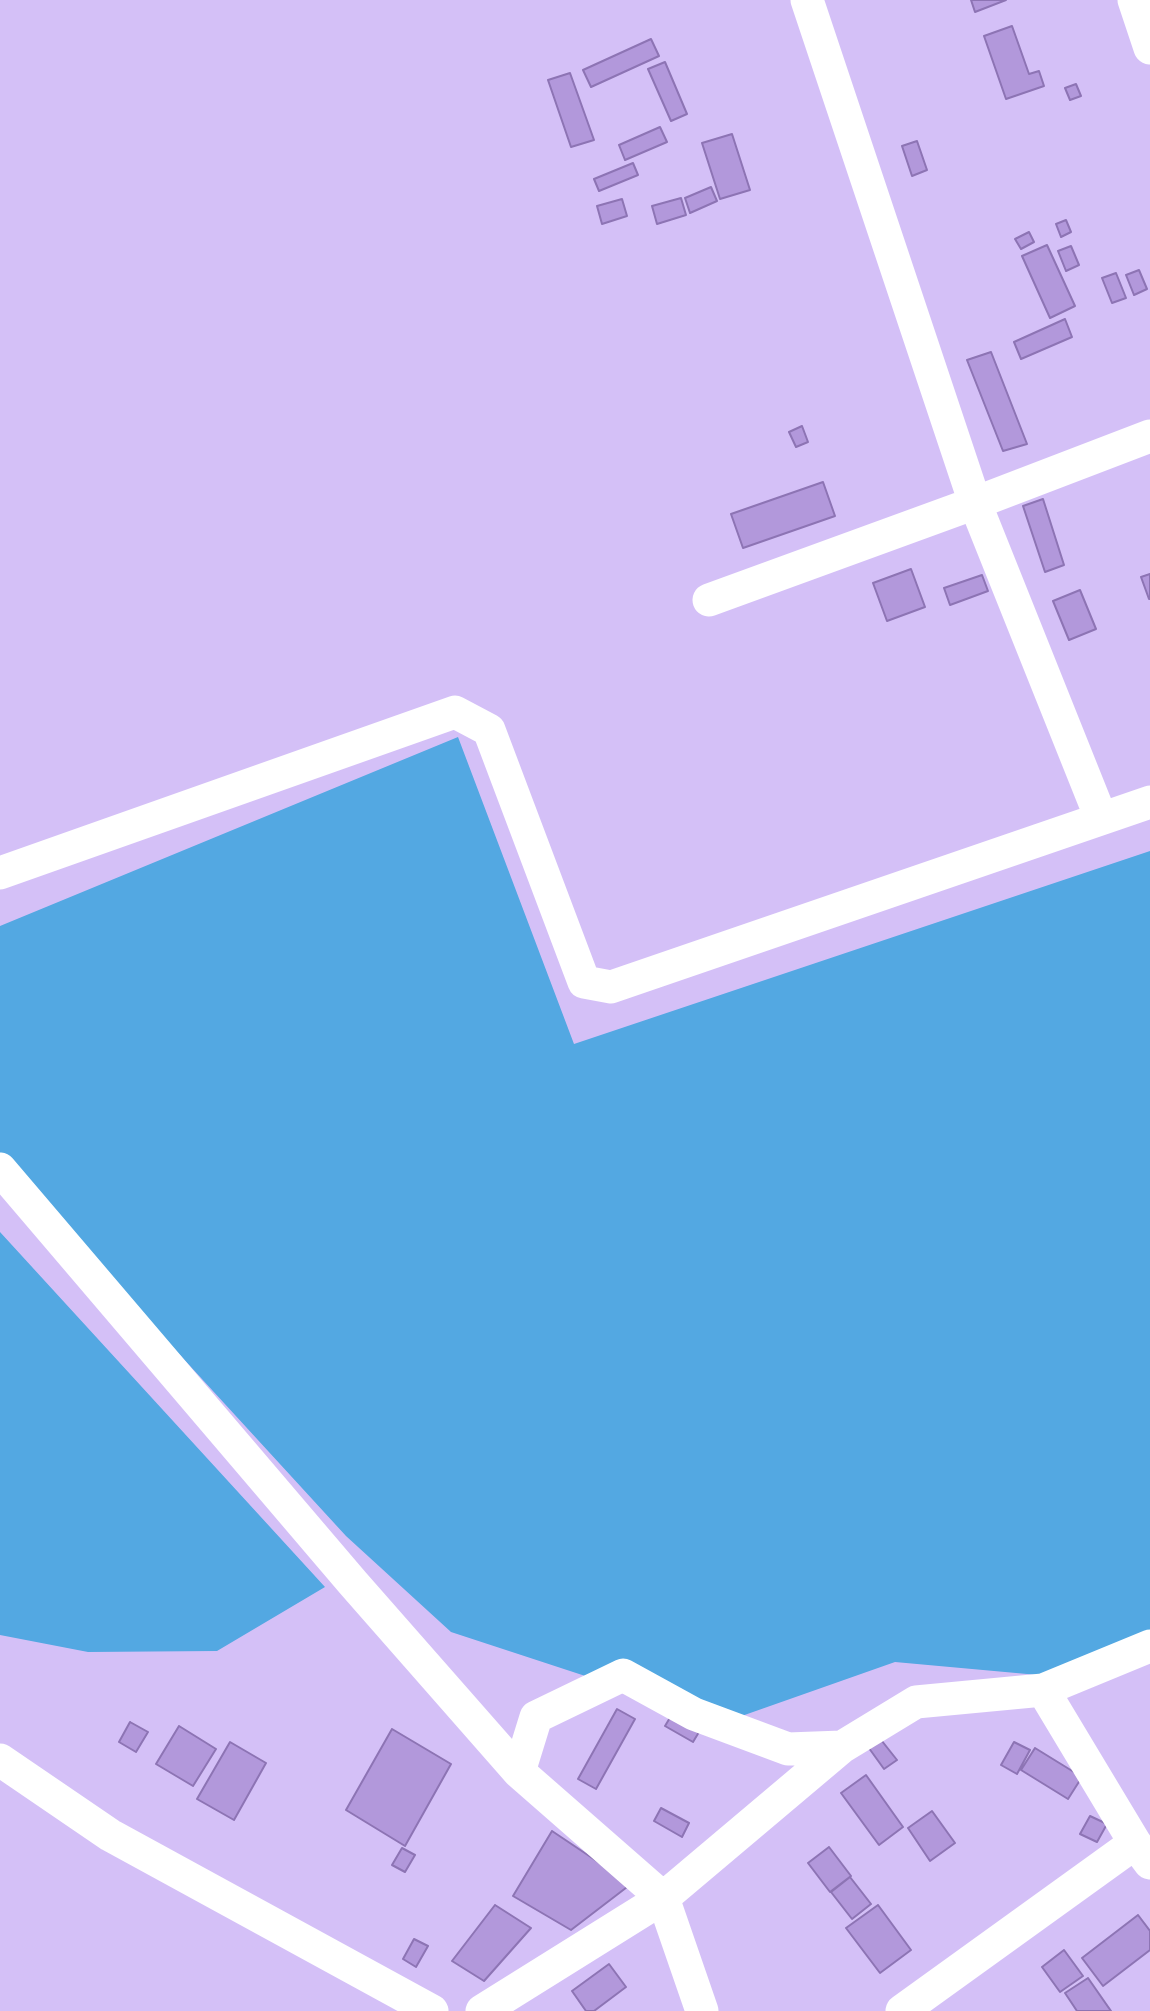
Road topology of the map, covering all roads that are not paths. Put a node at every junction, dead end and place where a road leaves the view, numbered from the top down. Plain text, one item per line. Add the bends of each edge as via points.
1 (807, 0) edge
2 (1134, 0) edge
3 (1150, 48) edge
4 (1150, 436) edge
5 (975, 503) junction
6 (709, 600) dead end
7 (1150, 802) edge
8 (1101, 818) junction
9 (0, 873) edge
10 (0, 1169) edge
11 (1150, 1646) edge
12 (1043, 1690) junction
13 (842, 1747) junction
14 (0, 1760) edge
15 (519, 1772) junction
16 (1143, 1853) edge
17 (663, 1898) junction
18 (432, 2011) edge
19 (482, 2011) edge
20 (702, 2011) edge
21 (902, 2011) edge

1 - 5 street
2 - 3 street
4 - 5 street
5 - 6 street
5 - 8 street
7 - 8 street
8 - 9 street via 611,987 584,982 489,730 456,712
10 - 15 street
11 - 12 street
12 - 13 street via 916,1702
12 - 16 street
13 - 15 street via 788,1749 694,1714 623,1675 536,1717
13 - 17 street
14 - 18 street via 110,1835
15 - 17 street
16 - 21 street
17 - 19 street
17 - 20 street

